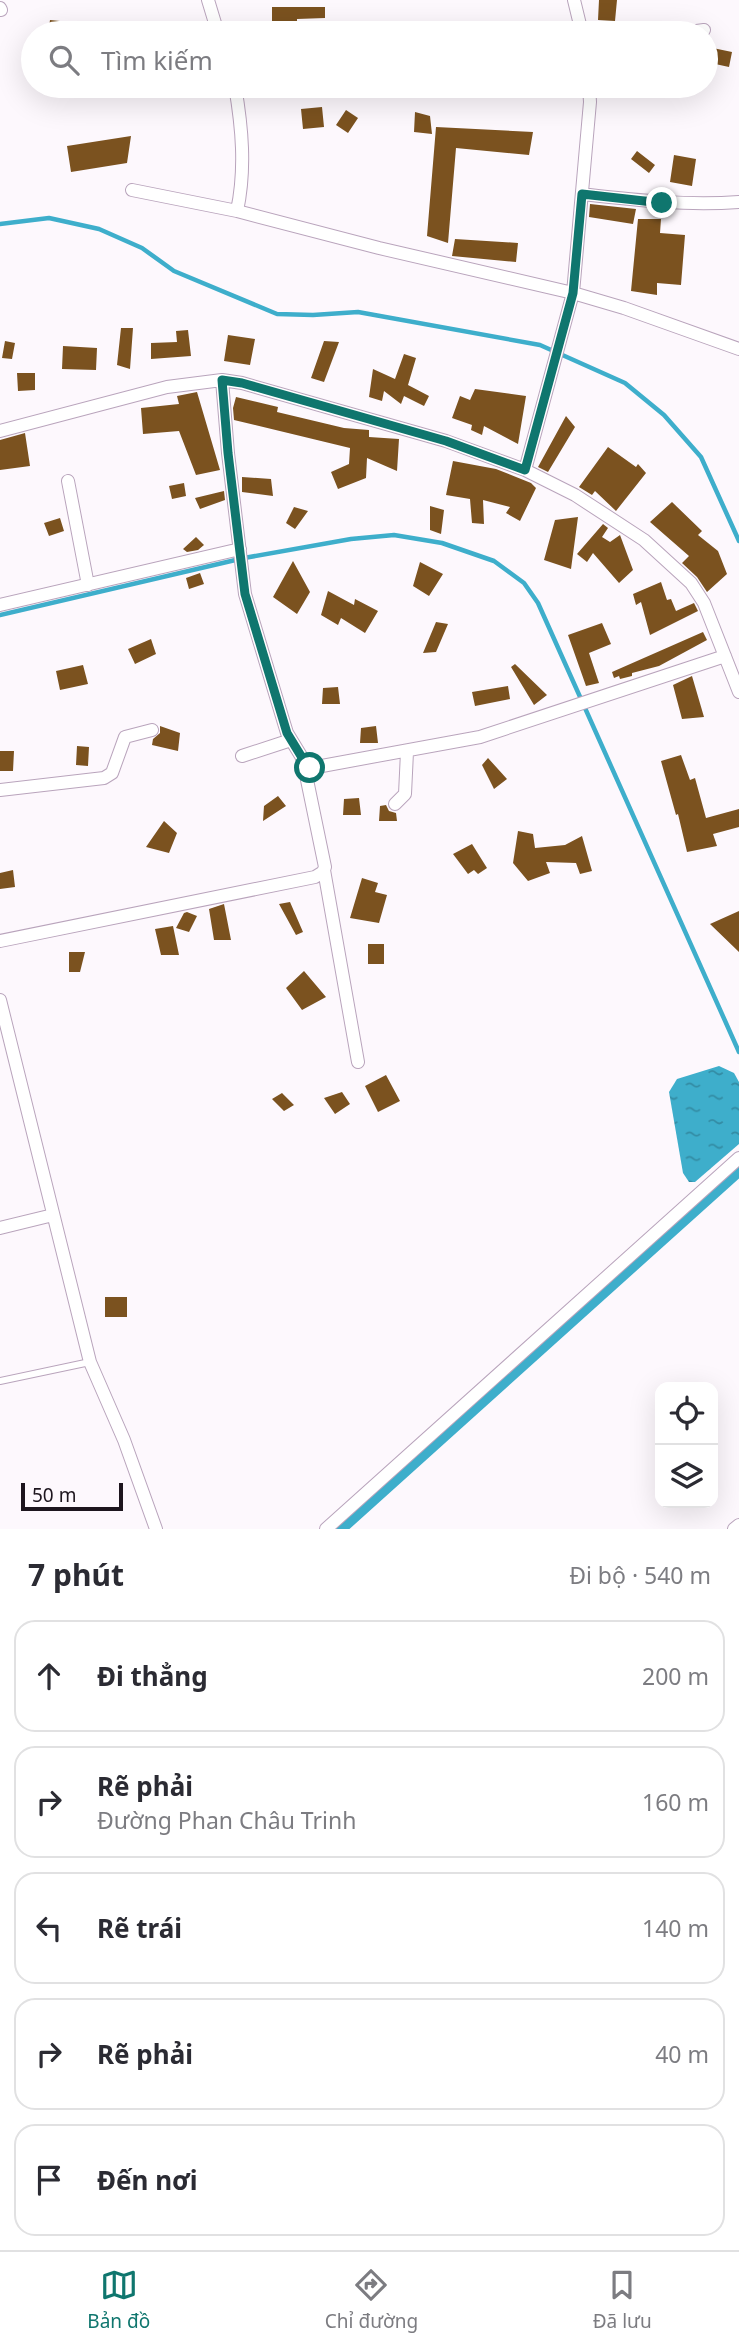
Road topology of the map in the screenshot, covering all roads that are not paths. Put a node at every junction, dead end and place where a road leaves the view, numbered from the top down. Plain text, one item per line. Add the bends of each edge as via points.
1 (208, 0) edge
2 (574, 0) edge
3 (214, 21) edge
4 (579, 21) edge
5 (236, 98) edge
6 (590, 98) edge
7 (132, 190) dead end
8 (582, 194) junction
9 (739, 202) edge
10 (237, 211) junction
11 (573, 293) junction
12 (739, 349) edge
13 (222, 380) junction
14 (0, 431) edge
15 (525, 470) junction
16 (68, 481) dead end
17 (240, 551) junction
18 (88, 585) junction
19 (0, 605) edge
20 (725, 656) junction
21 (739, 692) edge
22 (152, 730) dead end
23 (291, 740) junction
24 (407, 752) junction
25 (242, 756) dead end
26 (309, 769) junction
27 (0, 790) edge
28 (395, 804) dead end
29 (324, 870) junction
30 (0, 941) edge
31 (0, 1000) edge
32 (358, 1062) dead end
33 (739, 1158) edge
34 (53, 1215) junction
35 (0, 1228) edge
36 (90, 1362) junction
37 (0, 1381) edge
38 (739, 1525) edge
39 (156, 1529) edge
40 (326, 1529) edge
41 (734, 1529) edge

1 - 3 street
2 - 4 street
5 - 10 street via 243,146
6 - 8 street
7 - 10 street
8 - 9 street via 662,203
8 - 11 street
10 - 11 street
11 - 12 street
11 - 15 street
13 - 14 street via 167,387
13 - 15 street via 446,441
13 - 17 street
15 - 20 street via 575,495 644,540 691,583
16 - 18 street
17 - 18 street
17 - 23 street via 254,628
18 - 19 street
20 - 21 street
20 - 24 street via 480,737
22 - 27 street via 125,737 113,773 104,778
23 - 25 street
23 - 26 street
24 - 26 street
24 - 28 street via 405,794
26 - 29 street via 306,775
29 - 30 street via 315,877
29 - 32 street
31 - 34 street
33 - 40 street
34 - 35 street
34 - 36 street
36 - 37 lane
36 - 39 street
38 - 41 street

